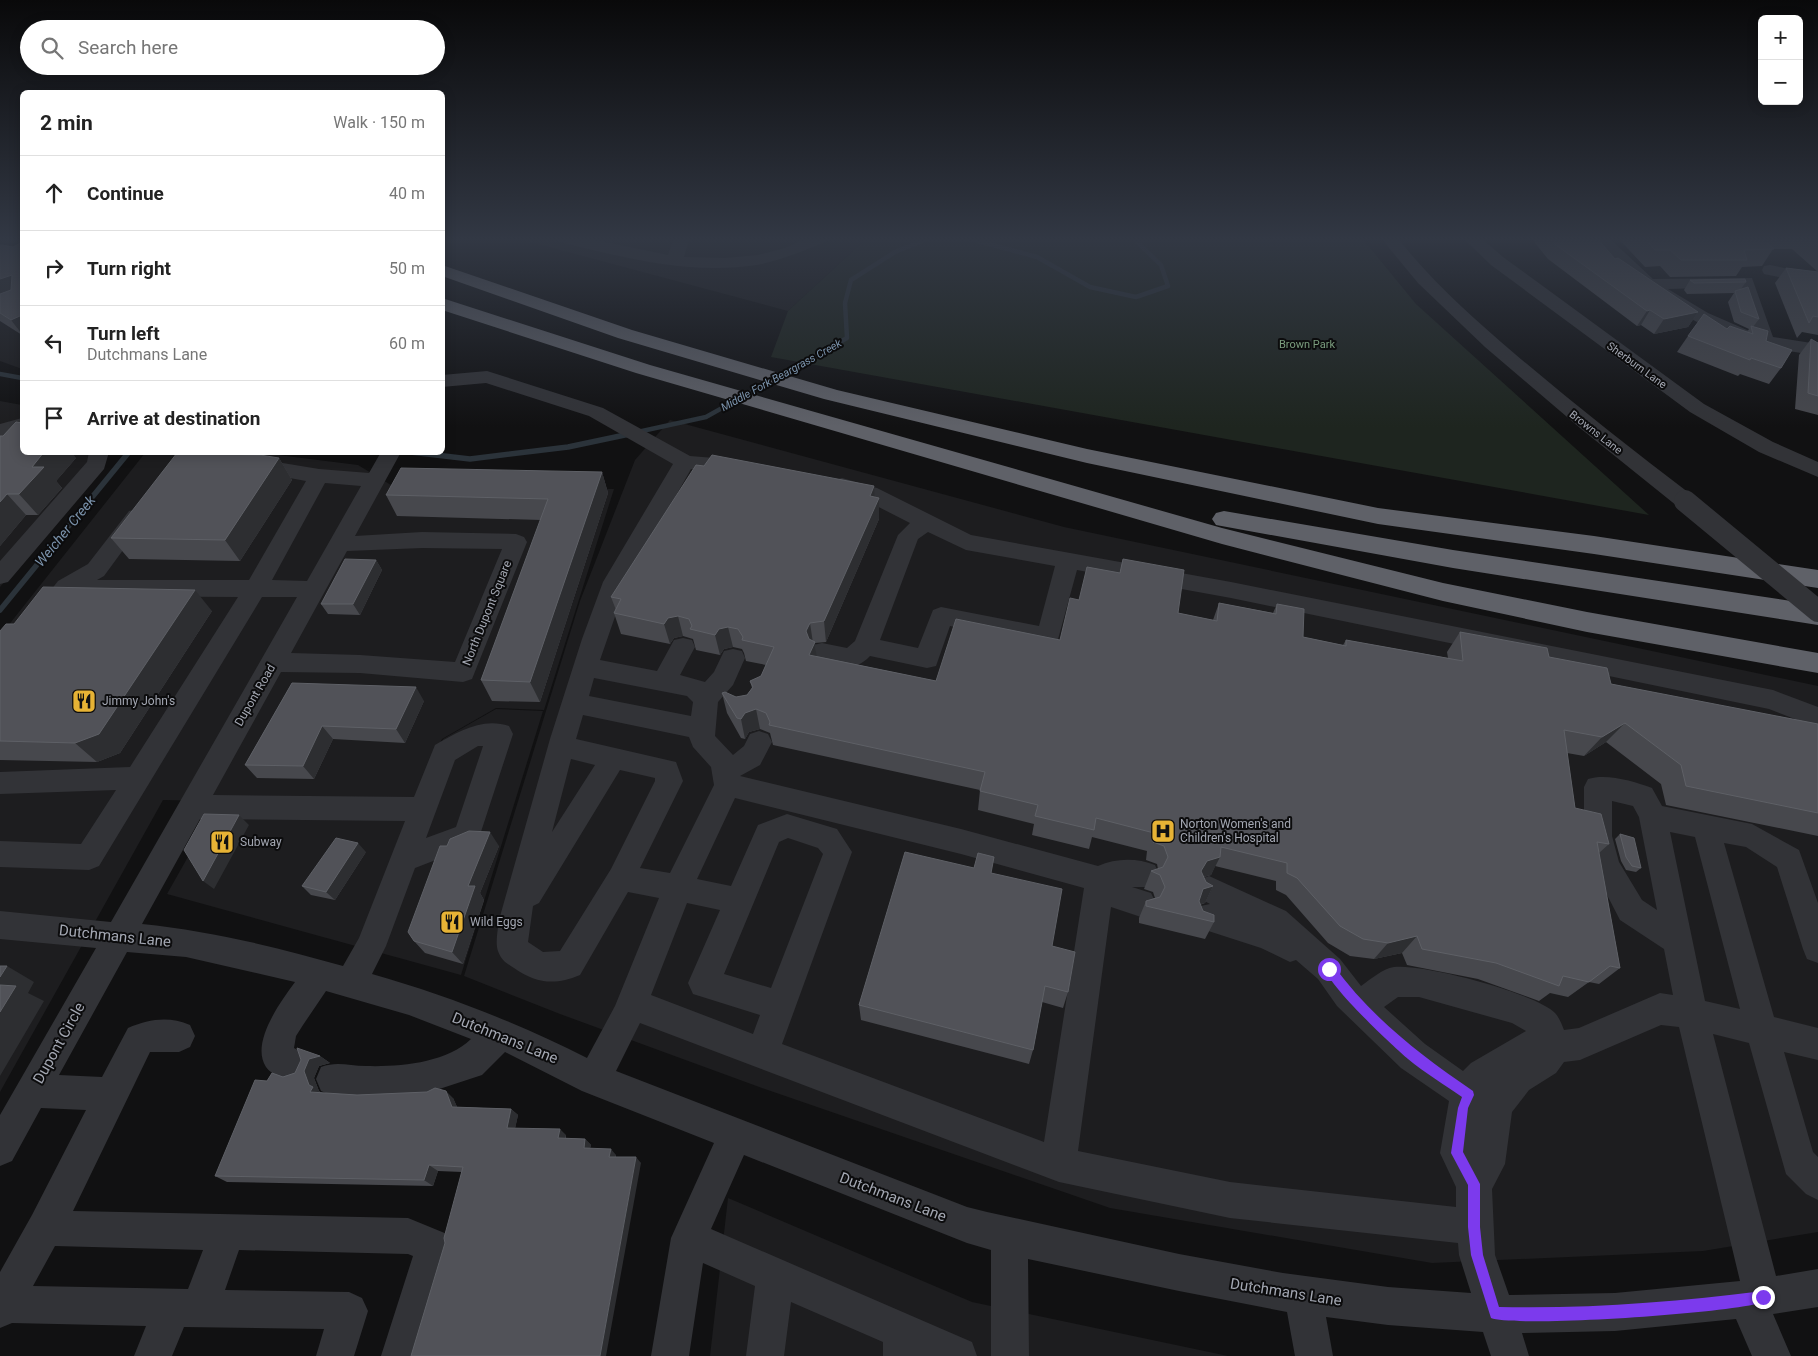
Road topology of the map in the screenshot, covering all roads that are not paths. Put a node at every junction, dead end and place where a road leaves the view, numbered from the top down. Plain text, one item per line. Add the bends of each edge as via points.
1 (529, 300) edge
2 (1446, 300) edge
3 (1550, 300) edge
4 (1676, 300) edge
5 (1752, 300) edge
6 (445, 305) edge
7 (1761, 340) junction
8 (1818, 350) edge
9 (445, 381) edge
10 (0, 415) edge
11 (20, 419) edge
12 (20, 425) edge
13 (0, 430) edge
14 (98, 455) edge
15 (678, 458) junction
16 (234, 464) edge
17 (384, 465) edge
18 (763, 470) edge
19 (1818, 470) edge
20 (319, 476) junction
21 (819, 478) edge
22 (1053, 487) junction
23 (150, 500) edge
24 (926, 522) junction
25 (340, 544) junction
26 (1068, 561) junction
27 (0, 576) edge
28 (1818, 579) edge
29 (66, 588) junction
30 (256, 588) junction
31 (315, 589) junction
32 (46, 605) edge
33 (1818, 611) edge
34 (1818, 615) edge
35 (865, 646) junction
36 (683, 647) dead end
37 (822, 652) dead end
38 (733, 658) dead end
39 (274, 662) junction
40 (1818, 663) edge
41 (586, 667) junction
42 (664, 682) junction
43 (710, 694) junction
44 (736, 701) edge
45 (575, 703) junction
46 (1818, 718) edge
47 (703, 729) junction
48 (759, 742) dead end
49 (562, 746) junction
50 (613, 758) junction
51 (726, 777) junction
52 (139, 778) junction
53 (0, 784) edge
54 (191, 807) junction
55 (423, 809) junction
56 (1653, 816) junction
57 (1706, 827) junction
58 (0, 854) edge
59 (404, 859) junction
60 (620, 878) junction
61 (1100, 880) junction
62 (1144, 886) dead end
63 (678, 888) junction
64 (739, 901) junction
65 (514, 920) junction
66 (0, 925) edge
67 (119, 937) junction
68 (1677, 940) junction
69 (1818, 949) edge
70 (335, 978) junction
71 (1354, 1000) junction
72 (632, 1004) junction
73 (780, 1006) junction
74 (1692, 1014) junction
75 (1764, 1031) junction
76 (500, 1034) junction
77 (179, 1036) dead end
78 (1818, 1044) edge
79 (1556, 1047) junction
80 (762, 1053) junction
81 (293, 1066) dead end
82 (334, 1079) dead end
83 (594, 1079) junction
84 (32, 1091) junction
85 (111, 1094) junction
86 (1482, 1102) junction
87 (735, 1135) junction
88 (0, 1149) edge
89 (1059, 1165) junction
90 (1818, 1182) edge
91 (1474, 1227) junction
92 (45, 1228) junction
93 (228, 1232) junction
94 (1009, 1236) junction
95 (690, 1238) junction
96 (775, 1275) junction
97 (1818, 1288) edge
98 (1303, 1296) junction
99 (1755, 1299) junction
100 (1, 1306) edge
101 (186, 1308) junction
102 (1495, 1313) junction
103 (926, 1349) edge
104 (153, 1356) edge
105 (335, 1356) edge
106 (400, 1356) edge
107 (670, 1356) edge
108 (765, 1356) edge
109 (1010, 1356) edge
110 (1314, 1356) edge
111 (1510, 1356) edge
112 (1772, 1356) edge

1 - 28 highway via 625,334 818,391 1087,456 1378,516
2 - 33 street, Browns Lane, bridge via 1556,400
3 - 19 street, Sherburn Lane via 1697,408
4 - 7 street via 1703,317
5 - 7 street via 1765,339
6 - 22 highway via 698,385
7 - 8 street
9 - 15 street via 487,377 596,412
10 - 11 street
12 - 13 street
14 - 27 street via 97,464
15 - 18 street
15 - 41 street via 615,582
16 - 20 street via 261,465
17 - 20 street
17 - 25 street, Dupont Road
20 - 30 street
21 - 24 street via 870,493
22 - 34 highway via 1453,559
22 - 40 highway via 1222,536 1443,592 1587,622
23 - 29 street via 96,570
24 - 26 street via 966,542
24 - 35 street via 910,534
25 - 31 street, Dupont Road
25 - 39 street, North Dupont Square via 422,540 516,542 463,672 360,664
26 - 35 street via 1048,637 941,616 927,659
26 - 46 street via 1231,590 1773,700
29 - 30 street
29 - 32 street
30 - 31 street
30 - 52 street
31 - 39 street, Dupont Road
35 - 37 street via 852,659
36 - 42 street
38 - 43 street via 724,678
39 - 54 street, Dupont Road
41 - 42 street
41 - 45 street
42 - 43 street
43 - 44 street
43 - 47 street
45 - 47 street
45 - 49 street
47 - 51 street via 702,738 724,763
48 - 51 street via 755,754
49 - 50 street
49 - 65 street
50 - 60 street via 667,770 669,781
50 - 65 street
51 - 61 street
51 - 63 street
52 - 53 street
52 - 58 street via 89,856
54 - 55 street
54 - 67 street, Dupont Road
55 - 59 street
55 - 59 street via 444,753 473,736 500,734 467,835
56 - 57 street
56 - 68 street
56 - 68 street via 1642,796 1598,788 1598,836 1606,866 1631,910
57 - 69 street via 1752,836 1789,860
57 - 75 street
59 - 70 street via 371,946
60 - 63 street
60 - 65 street via 569,966 539,967 512,949
61 - 62 street via 1118,896
61 - 89 street
63 - 64 street
63 - 72 street
64 - 73 street via 704,983
64 - 73 street via 768,834 787,826 827,838 838,852
66 - 67 street, Dutchmans Lane
67 - 70 street, Dutchmans Lane via 186,943
67 - 84 street, Dupont Circle
68 - 74 street
70 - 76 street, Dutchmans Lane via 408,1000
70 - 81 street via 291,1014 276,1046 278,1057
71 - 71 street via 1329,969 1275,921 1208,902 1288,946 1325,980
71 - 79 street via 1393,982 1419,982 1519,1009 1544,1024
71 - 86 street via 1413,1056
72 - 80 street
72 - 83 street
73 - 80 street
74 - 75 street
74 - 79 street via 1660,1009 1580,1044
74 - 99 street
75 - 78 street
75 - 90 street via 1798,1162
76 - 82 street via 470,1063 415,1080 366,1083
76 - 83 street, Dutchmans Lane
77 - 85 street via 154,1035 140,1039
79 - 86 street via 1544,1061
80 - 89 street
83 - 87 street, Dutchmans Lane
84 - 85 street
84 - 88 street, Dupont Circle
85 - 92 street
86 - 91 street via 1488,1164 1474,1184
87 - 94 street, Dutchmans Lane via 967,1225
87 - 95 street
89 - 91 street via 1230,1200
91 - 102 street via 1477,1255
92 - 93 street
92 - 100 street
93 - 101 street
93 - 106 street via 408,1236 434,1247
94 - 98 street, Dutchmans Lane via 1186,1275
94 - 109 street
95 - 96 street
95 - 107 street
96 - 103 street
96 - 108 street
97 - 99 street, Dutchmans Lane
98 - 102 street, Dutchmans Lane
98 - 110 street
99 - 102 street, Dutchmans Lane via 1661,1309
99 - 112 street
100 - 101 street
101 - 104 street
101 - 105 street via 349,1311
102 - 111 street

